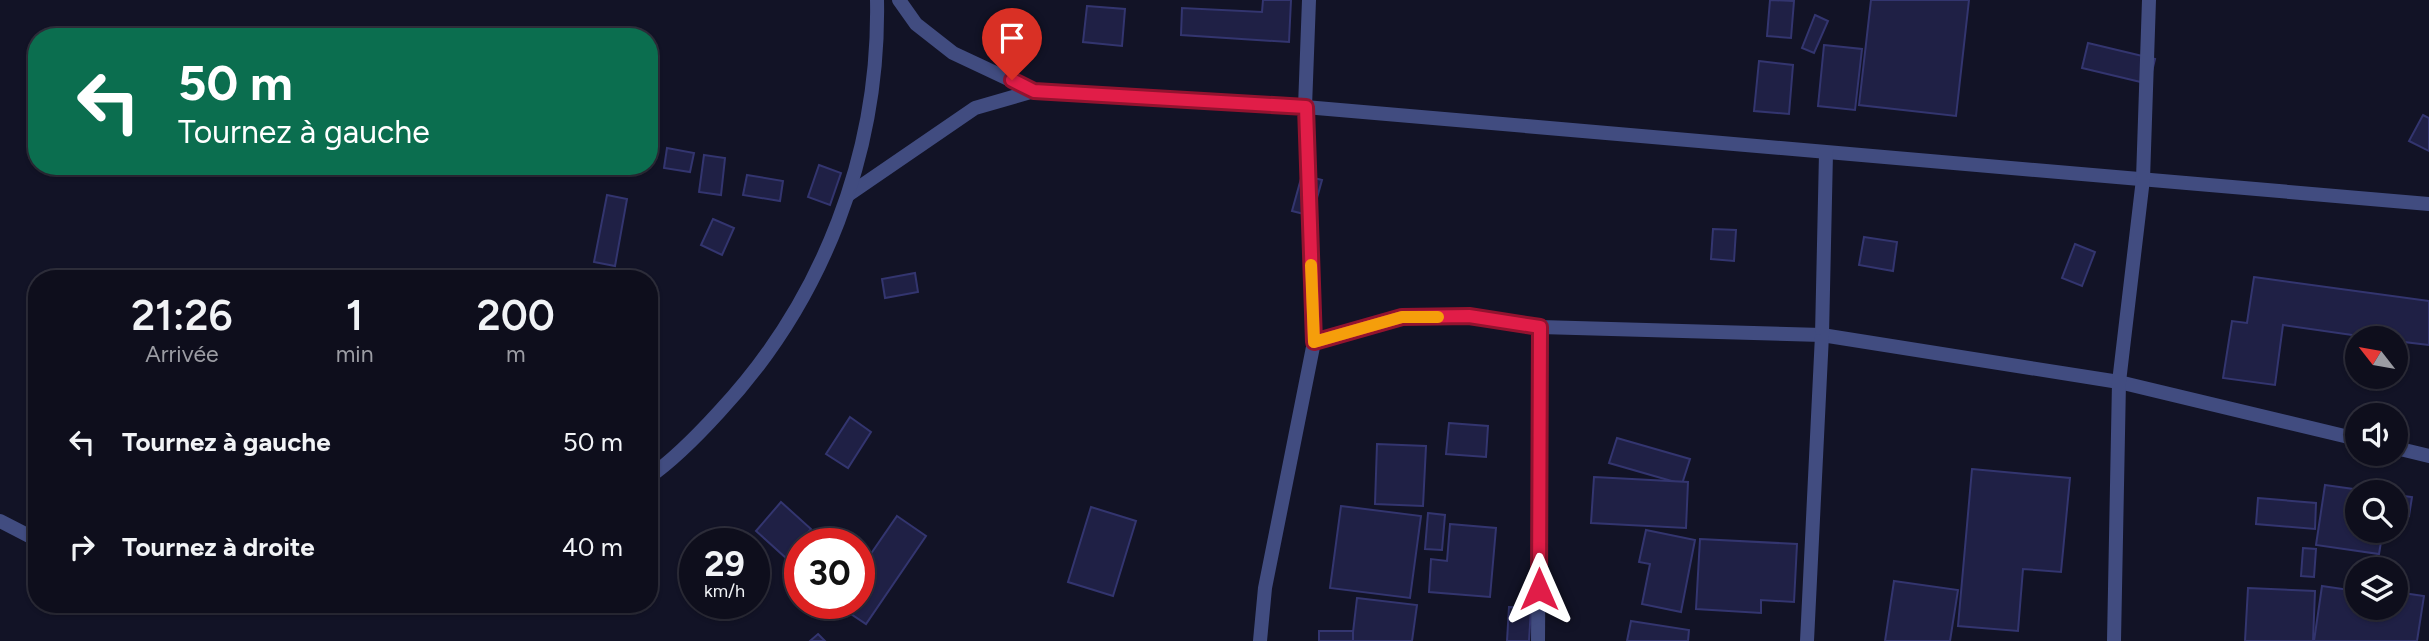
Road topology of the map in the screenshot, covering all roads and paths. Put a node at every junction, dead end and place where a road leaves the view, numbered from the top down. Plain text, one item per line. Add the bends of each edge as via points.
1 (877, 0) edge
2 (899, 0) edge
3 (1309, 0) edge
4 (2149, 0) edge
5 (1034, 91) junction
6 (1306, 107) junction
7 (1826, 153) junction
8 (2143, 179) junction
9 (849, 195) junction
10 (2429, 204) edge
11 (1540, 327) junction
12 (1822, 335) junction
13 (1314, 342) junction
14 (2119, 382) junction
15 (2345, 436) edge
16 (2408, 452) edge
17 (2429, 456) edge
18 (658, 469) edge
19 (0, 521) edge
20 (28, 535) edge
21 (1260, 641) edge
22 (1538, 641) edge
23 (1807, 641) edge
24 (2114, 641) edge

1 - 9 street via 873,83
2 - 5 street via 916,24 953,52
3 - 6 street
4 - 8 street
5 - 6 street
5 - 9 street via 975,108
6 - 7 street
6 - 13 street
7 - 8 street
7 - 12 street
8 - 10 street
8 - 14 street
9 - 18 street via 802,300 771,349 697,436
11 - 12 street
11 - 13 street via 1469,316 1402,317
11 - 22 street
12 - 14 street
12 - 23 street
13 - 21 street via 1265,588
14 - 15 street
14 - 24 street
16 - 17 street
19 - 20 street

